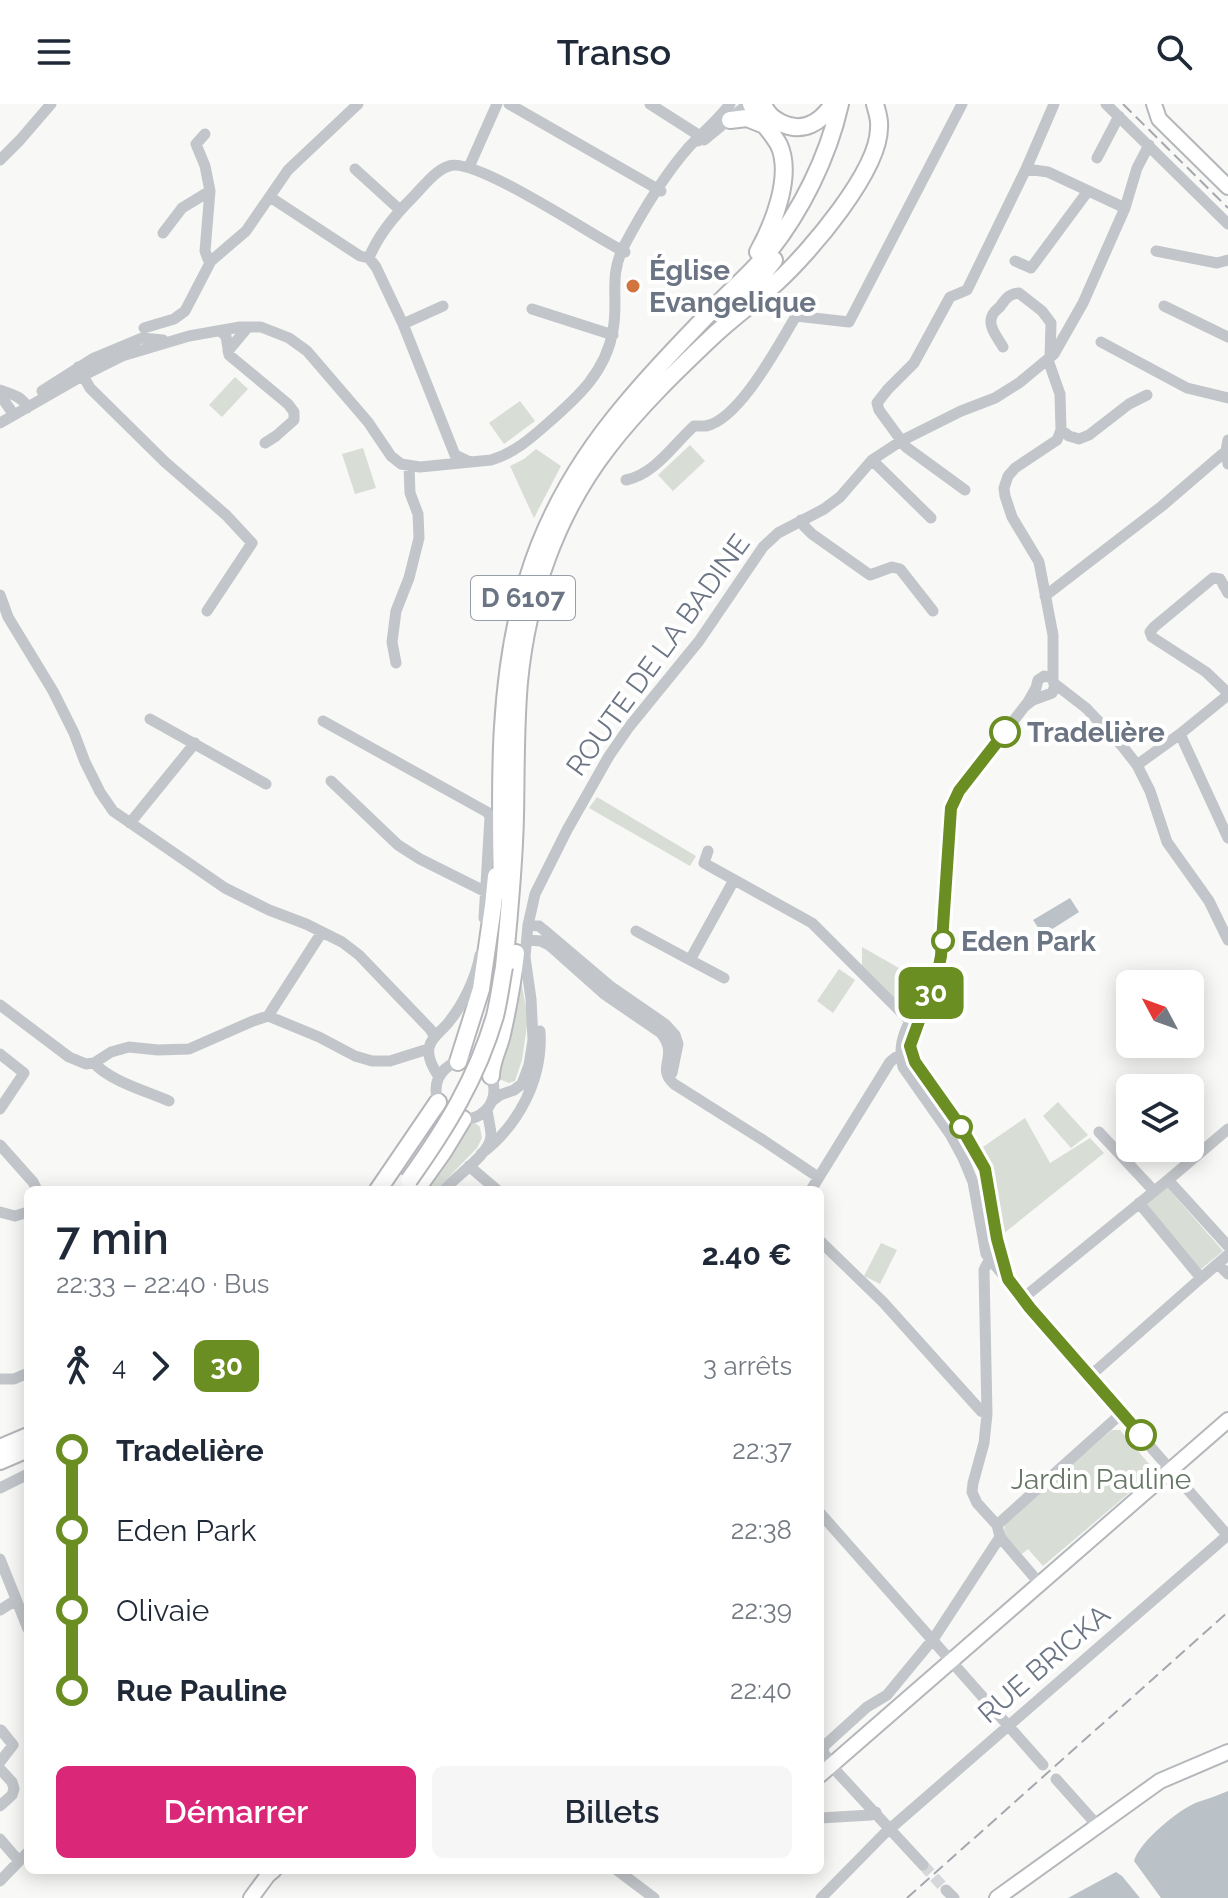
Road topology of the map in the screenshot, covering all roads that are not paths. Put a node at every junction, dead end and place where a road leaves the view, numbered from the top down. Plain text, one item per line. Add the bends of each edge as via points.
1 (51, 104) edge
2 (358, 104) edge
3 (497, 104) edge
4 (509, 104) edge
5 (650, 104) edge
6 (749, 104) edge
7 (763, 104) edge
8 (833, 104) edge
9 (843, 104) edge
10 (875, 104) edge
11 (962, 104) edge
12 (1054, 104) edge
13 (1106, 104) edge
14 (1154, 104) edge
15 (1119, 116) junction
16 (722, 120) edge
17 (762, 124) junction
18 (1136, 132) junction
19 (205, 134) dead end
20 (699, 141) junction
21 (1149, 145) junction
22 (1097, 158) dead end
23 (0, 160) edge
24 (1139, 165) junction
25 (469, 167) junction
26 (355, 169) dead end
27 (1026, 169) junction
28 (1228, 187) edge
29 (660, 190) junction
30 (210, 191) junction
31 (1088, 191) junction
32 (270, 197) junction
33 (1125, 208) junction
34 (400, 210) junction
35 (1228, 224) edge
36 (163, 233) dead end
37 (624, 251) junction
38 (1156, 251) dead end
39 (369, 258) junction
40 (1228, 260) edge
41 (211, 261) junction
42 (1015, 261) dead end
43 (726, 296) junction
44 (443, 306) dead end
45 (1164, 306) dead end
46 (532, 309) dead end
47 (403, 324) junction
48 (248, 327) junction
49 (142, 328) junction
50 (220, 331) junction
51 (715, 334) junction
52 (613, 335) junction
53 (1228, 337) edge
54 (172, 341) junction
55 (1101, 342) dead end
56 (1003, 347) dead end
57 (228, 351) junction
58 (122, 356) junction
59 (1050, 362) junction
60 (80, 371) junction
61 (0, 392) edge
62 (1147, 395) dead end
63 (1228, 398) edge
64 (26, 405) junction
65 (14, 415) junction
66 (0, 423) edge
67 (1061, 430) junction
68 (901, 441) junction
69 (265, 443) dead end
70 (1228, 455) edge
71 (872, 460) junction
72 (470, 462) junction
73 (409, 466) junction
74 (626, 480) dead end
75 (965, 490) dead end
76 (931, 518) dead end
77 (801, 520) junction
78 (1228, 593) edge
79 (0, 595) edge
80 (1045, 596) junction
81 (207, 611) dead end
82 (933, 611) dead end
83 (8, 617) junction
84 (0, 629) edge
85 (396, 663) dead end
86 (1043, 689) junction
87 (1228, 694) edge
88 (150, 719) dead end
89 (323, 721) dead end
90 (1180, 734) junction
91 (195, 743) junction
92 (1137, 765) junction
93 (331, 781) dead end
94 (266, 784) dead end
95 (508, 817) junction
96 (130, 823) junction
97 (1228, 838) edge
98 (708, 851) dead end
99 (734, 880) junction
100 (486, 892) junction
101 (528, 925) junction
102 (636, 931) dead end
103 (322, 932) junction
104 (527, 940) junction
105 (1228, 940) edge
106 (690, 960) junction
107 (724, 978) dead end
108 (607, 990) junction
109 (531, 999) junction
110 (0, 1005) edge
111 (268, 1016) junction
112 (914, 1023) junction
113 (435, 1037) junction
114 (428, 1049) junction
115 (0, 1054) edge
116 (906, 1054) junction
117 (94, 1063) junction
118 (447, 1069) junction
119 (493, 1082) junction
120 (507, 1093) junction
121 (169, 1101) dead end
122 (438, 1102) junction
123 (0, 1109) edge
124 (480, 1112) junction
125 (1228, 1129) edge
126 (1099, 1132) dead end
127 (0, 1145) edge
128 (975, 1152) junction
129 (481, 1154) junction
130 (963, 1158) junction
131 (469, 1166) junction
132 (818, 1177) junction
133 (1168, 1180) junction
134 (407, 1184) edge
135 (35, 1186) edge
136 (381, 1186) edge
137 (448, 1186) edge
138 (492, 1186) edge
139 (813, 1186) edge
140 (1154, 1191) junction
141 (1139, 1203) junction
142 (0, 1212) edge
143 (24, 1213) edge
144 (983, 1241) junction
145 (824, 1245) edge
146 (1228, 1246) edge
147 (996, 1250) junction
148 (1223, 1260) edge
149 (1228, 1274) edge
150 (1201, 1278) junction
151 (1022, 1299) junction
152 (24, 1375) edge
153 (1090, 1376) junction
154 (0, 1379) edge
155 (1122, 1413) junction
156 (987, 1414) junction
157 (1228, 1420) edge
158 (24, 1438) edge
159 (0, 1448) edge
160 (24, 1451) edge
161 (0, 1461) edge
162 (1171, 1470) junction
163 (24, 1476) edge
164 (0, 1488) edge
165 (824, 1518) edge
166 (998, 1531) junction
167 (1228, 1536) edge
168 (0, 1559) edge
169 (1040, 1584) junction
170 (16, 1600) junction
171 (0, 1610) edge
172 (24, 1619) edge
173 (932, 1640) junction
174 (951, 1661) junction
175 (1009, 1726) junction
176 (1, 1730) edge
177 (824, 1746) edge
178 (1228, 1752) edge
179 (0, 1762) edge
180 (1043, 1765) dead end
181 (0, 1769) edge
182 (826, 1770) edge
183 (1056, 1779) dead end
184 (0, 1806) edge
185 (876, 1812) junction
186 (824, 1818) edge
187 (1097, 1825) junction
188 (890, 1829) junction
189 (0, 1839) edge
190 (23, 1856) edge
191 (923, 1865) tunnel mouth
192 (266, 1874) edge
193 (622, 1874) edge
194 (0, 1881) edge
195 (251, 1898) edge
196 (654, 1898) edge
197 (821, 1898) edge
198 (997, 1898) edge

1 - 23 street
2 - 32 street via 288,170
3 - 25 street
4 - 29 street
5 - 20 street
6 - 16 street
6 - 17 highway
7 - 8 highway via 775,120 800,128 816,123
9 - 43 highway, D 6107 via 794,214 767,254
9 - 51 highway, D 6107 via 832,148 789,237
10 - 51 highway via 877,144 840,209 807,253
11 - 74 street via 849,322 796,316 757,381 728,413 709,426 694,426 652,467
12 - 27 street
13 - 15 street
14 - 28 main road via 1159,119
15 - 18 street
15 - 22 street
16 - 17 highway via 747,118
16 - 20 street
17 - 43 highway via 780,148 780,200 760,250
18 - 21 street
18 - 24 street, ROUTE DE LA BADINE
19 - 30 street via 196,144
20 - 29 street
21 - 24 street, ROUTE DE LA BADINE
21 - 35 street
24 - 33 street, ROUTE DE LA BADINE
25 - 34 street via 452,164 437,172
25 - 37 street
26 - 34 street
27 - 31 street via 1048,172
27 - 68 street via 967,290 950,297 914,363 877,403
29 - 37 street
30 - 36 street via 182,208
30 - 41 street via 205,251
31 - 33 street
31 - 42 street via 1031,268
32 - 39 street
32 - 41 street via 246,231
33 - 59 street, ROUTE DE LA BADINE
34 - 39 street
37 - 52 street via 613,282
38 - 40 street via 1217,263
39 - 47 street
41 - 49 street via 185,311
43 - 95 highway, D 6107 via 594,443 541,541 518,615 507,680
44 - 47 street
45 - 53 street
46 - 52 street
47 - 72 street via 455,455
48 - 50 street
48 - 57 street
48 - 73 street via 276,332 301,346 391,456
49 - 54 street
49 - 58 street via 145,345
49 - 60 street
50 - 54 street
50 - 57 street
51 - 95 highway, D 6107 via 613,441 552,543 530,615 519,681
52 - 72 street via 601,364 573,402 511,453
54 - 58 street
55 - 63 street via 1187,388
56 - 59 street via 991,319 1005,299 1019,293 1051,323
57 - 69 street via 294,412 294,420
58 - 60 street
59 - 67 street via 1060,394
59 - 68 street, ROUTE DE LA BADINE via 995,398
60 - 64 street
60 - 81 street via 90,388 252,543
61 - 64 street
61 - 65 street
62 - 67 street via 1089,435 1079,439
64 - 65 street
65 - 66 street
67 - 80 street via 1057,440 1015,468 1004,488 1012,517 1035,554
68 - 71 street, ROUTE DE LA BADINE
68 - 75 street
70 - 80 street
71 - 76 street
71 - 77 street, ROUTE DE LA BADINE via 840,497
72 - 73 street
73 - 85 street via 419,538 396,611
77 - 82 street via 812,534 870,575 900,569
77 - 101 street, ROUTE DE LA BADINE via 763,547 699,641 609,756 535,894
78 - 87 street via 1220,579 1213,578 1150,632
79 - 83 street
80 - 86 street via 1053,635
83 - 84 street
83 - 96 street via 54,693 106,804
86 - 92 street via 1070,695
86 - 112 street via 959,791 951,808 941,956 936,981
87 - 90 street
88 - 91 street
89 - 100 street via 487,812
90 - 92 street
90 - 97 street
91 - 94 street
91 - 96 street
92 - 105 street via 1167,842 1209,901
93 - 100 street via 398,845
95 - 118 highway via 481,989
95 - 119 highway via 520,865 517,946 508,1010 491,1065
95 - 134 highway, D 6107 via 500,966 468,1065
96 - 103 street via 225,888
98 - 99 street via 704,863
99 - 106 street
99 - 112 street via 812,923
100 - 113 street via 479,960 451,1020
101 - 104 street, ROUTE DE LA BADINE
101 - 108 street via 544,930
102 - 106 street
103 - 111 street
103 - 113 street via 359,955
104 - 108 street via 549,945
104 - 109 street, ROUTE DE LA BADINE
106 - 107 street
108 - 132 street via 666,1040 667,1078
109 - 120 street, ROUTE DE LA BADINE via 529,1065 522,1084
109 - 129 street, ROUTE DE LA BADINE via 539,1023 536,1075 518,1115
110 - 117 street via 69,1057
111 - 114 street via 372,1061
111 - 117 street via 189,1049 129,1047
112 - 116 street via 901,1042
113 - 114 street
114 - 118 street via 432,1064
115 - 123 street via 24,1073
116 - 128 street
116 - 130 street via 903,1067
116 - 132 street via 890,1062
117 - 121 street
118 - 119 street via 477,1063
118 - 122 street via 436,1085
119 - 120 street
119 - 124 street
120 - 124 street, ROUTE DE LA BADINE
122 - 124 street via 448,1114
122 - 136 highway
124 - 129 street via 491,1135
124 - 134 highway
125 - 133 street
126 - 140 street
127 - 135 street
128 - 130 street
128 - 147 street via 985,1169
129 - 131 street, ROUTE DE LA BADINE
130 - 144 street via 979,1206
131 - 137 street, ROUTE DE LA BADINE
131 - 138 street
132 - 139 street
133 - 140 street
133 - 146 street
140 - 141 street
141 - 150 street
141 - 151 street
142 - 143 street
144 - 147 street
144 - 147 street via 986,1254
145 - 156 street
147 - 151 street
147 - 156 street via 984,1270
148 - 149 street
148 - 150 street
150 - 153 street
151 - 153 street
152 - 154 street
153 - 155 street
155 - 162 street
155 - 166 street
156 - 166 street via 972,1492
157 - 162 main road
158 - 159 highway
160 - 161 highway
162 - 167 street
162 - 169 main road
163 - 164 street
165 - 173 street
166 - 169 street
166 - 173 street
167 - 175 street, RUE BRICKA
168 - 170 street
169 - 174 main road
170 - 171 street
170 - 172 street
173 - 174 street
173 - 177 street via 887,1695
174 - 175 street
174 - 182 main road
175 - 180 street
175 - 188 street, RUE BRICKA
176 - 179 street via 13,1745
178 - 187 main road via 1160,1781
181 - 184 street via 14,1789
182 - 185 street
183 - 187 street
185 - 186 street
185 - 188 street
187 - 198 main road
188 - 191 street
188 - 197 street, RUE BRICKA
189 - 190 street
190 - 194 street
192 - 195 main road
193 - 196 street

